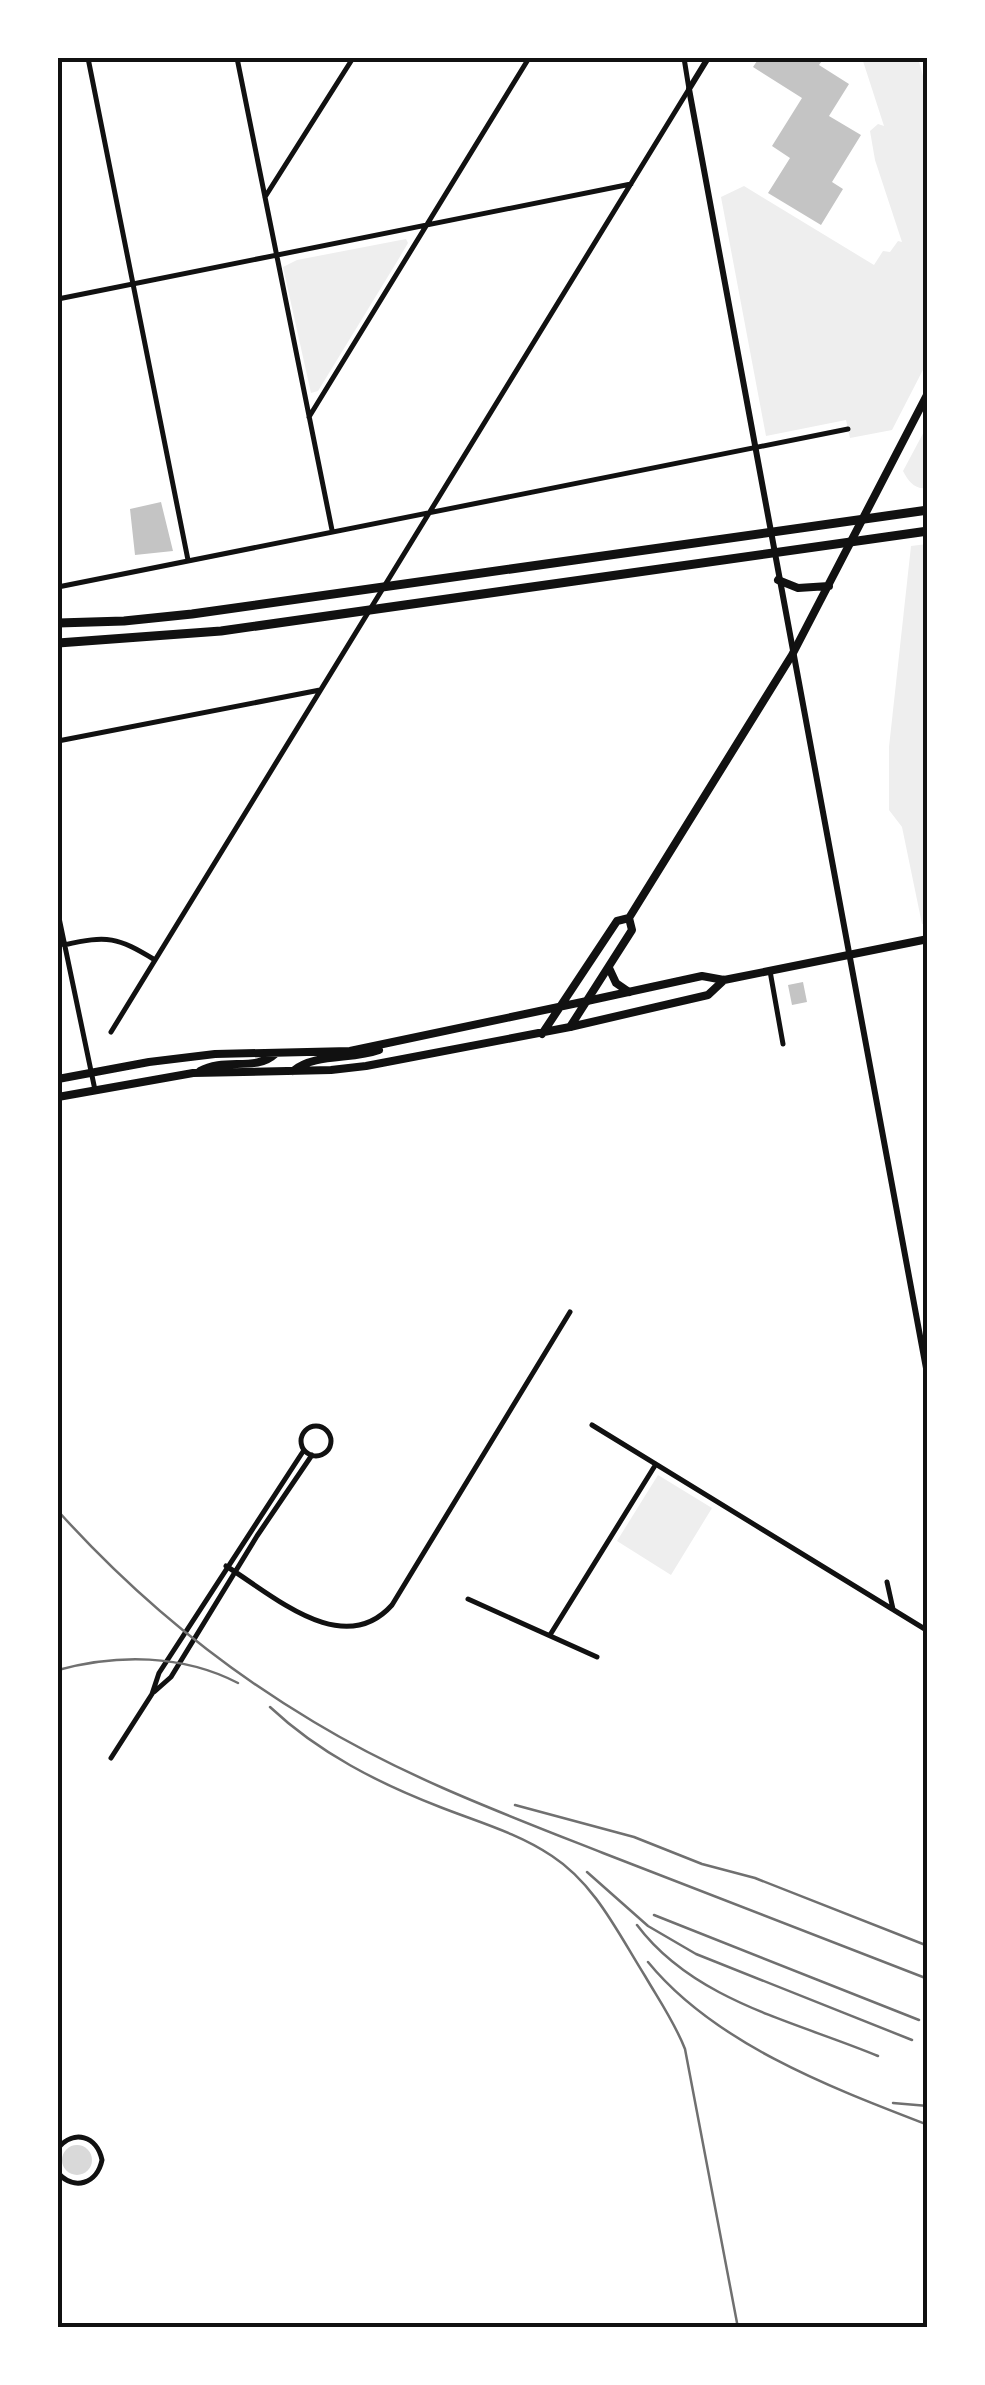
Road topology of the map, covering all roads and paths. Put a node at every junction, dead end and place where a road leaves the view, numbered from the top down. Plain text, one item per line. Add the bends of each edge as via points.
1 (88, 58) edge
2 (237, 58) edge
3 (354, 58) edge
4 (528, 58) edge
5 (684, 58) edge
6 (708, 58) edge
7 (689, 88) junction
8 (631, 184) junction
9 (265, 198) junction
10 (426, 225) junction
11 (276, 255) junction
12 (133, 284) junction
13 (58, 299) edge
14 (928, 393) edge
15 (309, 417) junction
16 (848, 429) dead end
17 (754, 447) junction
18 (928, 510) edge
19 (429, 513) junction
20 (928, 531) edge
21 (332, 532) junction
22 (188, 561) junction
23 (778, 580) junction
24 (58, 586) edge
25 (829, 586) junction
26 (58, 622) edge
27 (58, 643) edge
28 (792, 655) junction
29 (320, 690) junction
30 (58, 741) edge
31 (58, 914) edge
32 (629, 918) junction
33 (924, 939) edge
34 (64, 945) junction
35 (849, 955) junction
36 (156, 960) junction
37 (609, 968) junction
38 (770, 971) junction
39 (724, 980) junction
40 (629, 992) junction
41 (587, 1001) junction
42 (562, 1007) junction
43 (570, 1028) junction
44 (111, 1032) dead end
45 (542, 1034) junction
46 (386, 1044) junction
47 (783, 1044) dead end
48 (275, 1054) junction
49 (293, 1071) junction
50 (91, 1073) junction
51 (196, 1073) junction
52 (58, 1079) edge
53 (94, 1090) junction
54 (58, 1097) edge
55 (570, 1312) dead end
56 (928, 1378) edge
57 (592, 1425) dead end
58 (304, 1450) junction
59 (312, 1455) junction
60 (656, 1464) junction
61 (226, 1566) junction
62 (236, 1572) junction
63 (887, 1582) dead end
64 (468, 1599) dead end
65 (893, 1610) junction
66 (928, 1631) edge
67 (550, 1635) junction
68 (597, 1657) dead end
69 (152, 1694) junction
70 (111, 1758) dead end
71 (61, 2139) edge
72 (58, 2148) edge
73 (58, 2173) edge

1 - 12 street
2 - 9 street
3 - 9 street
4 - 10 street
5 - 7 street
6 - 7 street
7 - 8 street
7 - 17 street
8 - 10 street
8 - 19 street
9 - 11 street
10 - 11 street
10 - 15 street
11 - 12 street
11 - 15 street
12 - 13 street
12 - 22 street
14 - 25 main road
15 - 21 street
16 - 17 street
17 - 19 street
17 - 23 street
18 - 26 highway via 156,618
19 - 21 street
19 - 29 street
20 - 27 highway via 171,637
21 - 22 street
22 - 24 street
23 - 25 main road via 798,588
23 - 28 street
25 - 28 main road
28 - 32 main road
28 - 35 street
29 - 30 street
29 - 36 street
31 - 34 street
32 - 37 main road via 632,930
32 - 42 main road via 617,921
33 - 35 main road
34 - 36 street via 109,938
34 - 50 street
35 - 38 main road
35 - 56 street
36 - 44 street
37 - 40 main road
37 - 41 main road
38 - 39 main road
38 - 47 street
39 - 40 main road via 702,976
39 - 43 main road via 708,995
40 - 41 main road
41 - 42 main road
41 - 43 main road
42 - 45 main road
42 - 46 main road
43 - 45 main road
45 - 49 main road via 366,1066
46 - 48 main road
46 - 49 main road via 364,1056 308,1061
48 - 50 main road via 166,1059
48 - 51 main road via 265,1062 217,1063
49 - 51 main road
50 - 52 main road
50 - 53 street
51 - 53 main road
53 - 54 main road
55 - 62 street via 392,1605 369,1623 343,1628 317,1622
57 - 60 street
58 - 59 street
58 - 59 street via 304,1432 326,1429 329,1448
58 - 61 street
59 - 62 street
60 - 65 street
60 - 67 street
61 - 62 street
61 - 69 street
62 - 69 street via 171,1677
63 - 65 street
64 - 67 street
65 - 66 street
67 - 68 street
69 - 70 street
71 - 72 street
71 - 73 street via 89,2139 102,2163 83,2184

